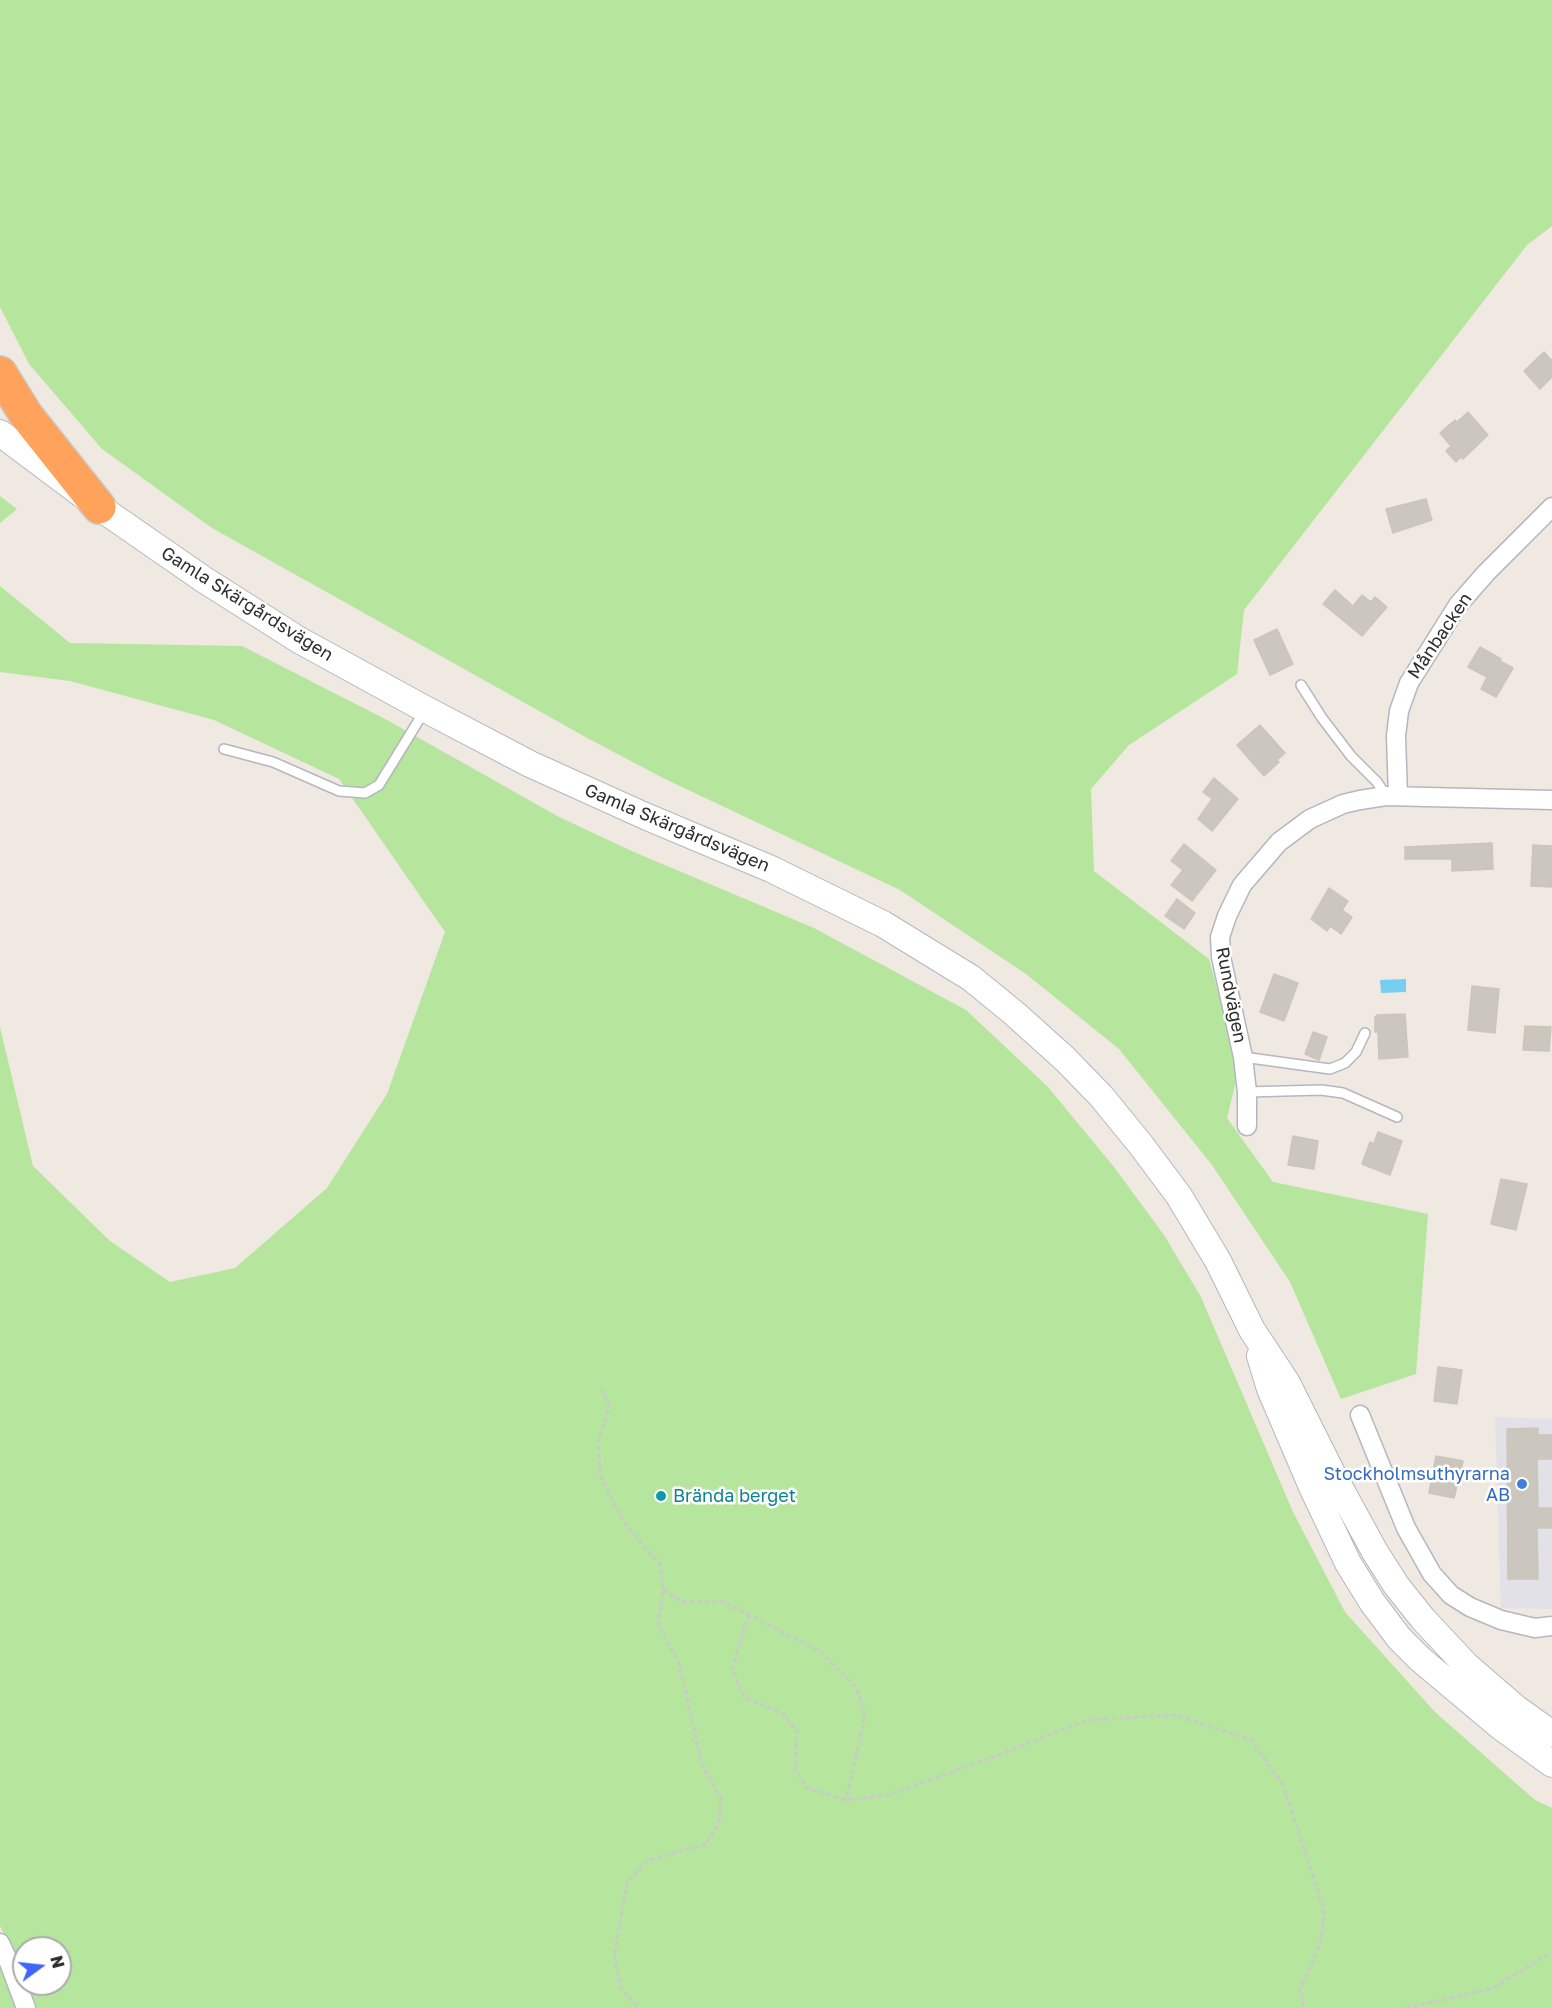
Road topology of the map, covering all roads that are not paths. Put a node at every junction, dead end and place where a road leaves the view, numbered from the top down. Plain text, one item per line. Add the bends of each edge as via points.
1 (0, 373) edge
2 (0, 433) edge
3 (99, 507) junction
4 (1552, 507) edge
5 (1301, 685) dead end
6 (425, 709) junction
7 (224, 749) dead end
8 (1392, 796) junction
9 (1552, 800) edge
10 (1365, 1033) dead end
11 (1243, 1057) junction
12 (1247, 1092) junction
13 (1397, 1117) dead end
14 (1248, 1126) dead end
15 (1252, 1330) junction
16 (1360, 1415) dead end
17 (1552, 1626) edge
18 (1552, 1734) edge
19 (1550, 1758) edge
20 (0, 1943) edge
21 (26, 2008) edge

1 - 3 highway via 26,415
2 - 3 main road, Gamla Skärgårdsvägen
3 - 6 main road, Gamla Skärgårdsvägen via 299,640
4 - 8 street, Månbacken via 1458,605 1409,683 1399,711
5 - 8 lane via 1343,747
6 - 7 lane via 379,785 365,793 339,791 273,762
6 - 15 main road, Gamla Skärgårdsvägen via 541,769 833,898 971,978 1065,1059 1142,1145 1179,1196
8 - 9 street, Rundvägen
8 - 11 street, Rundvägen via 1343,804 1310,819 1279,842 1242,885 1220,937
10 - 11 lane via 1356,1052 1345,1063 1330,1069
11 - 12 street, Rundvägen
12 - 13 lane via 1321,1089 1343,1093
12 - 14 street, Rundvägen
15 - 18 main road, Gamla Skärgårdsvägen via 1287,1383 1364,1533 1396,1585 1466,1665
15 - 19 main road, Gamla Skärgårdsvägen via 1270,1389 1312,1487 1371,1602 1420,1659 1501,1727
16 - 17 street via 1406,1528 1432,1574 1451,1595 1501,1620 1535,1628
20 - 21 street

